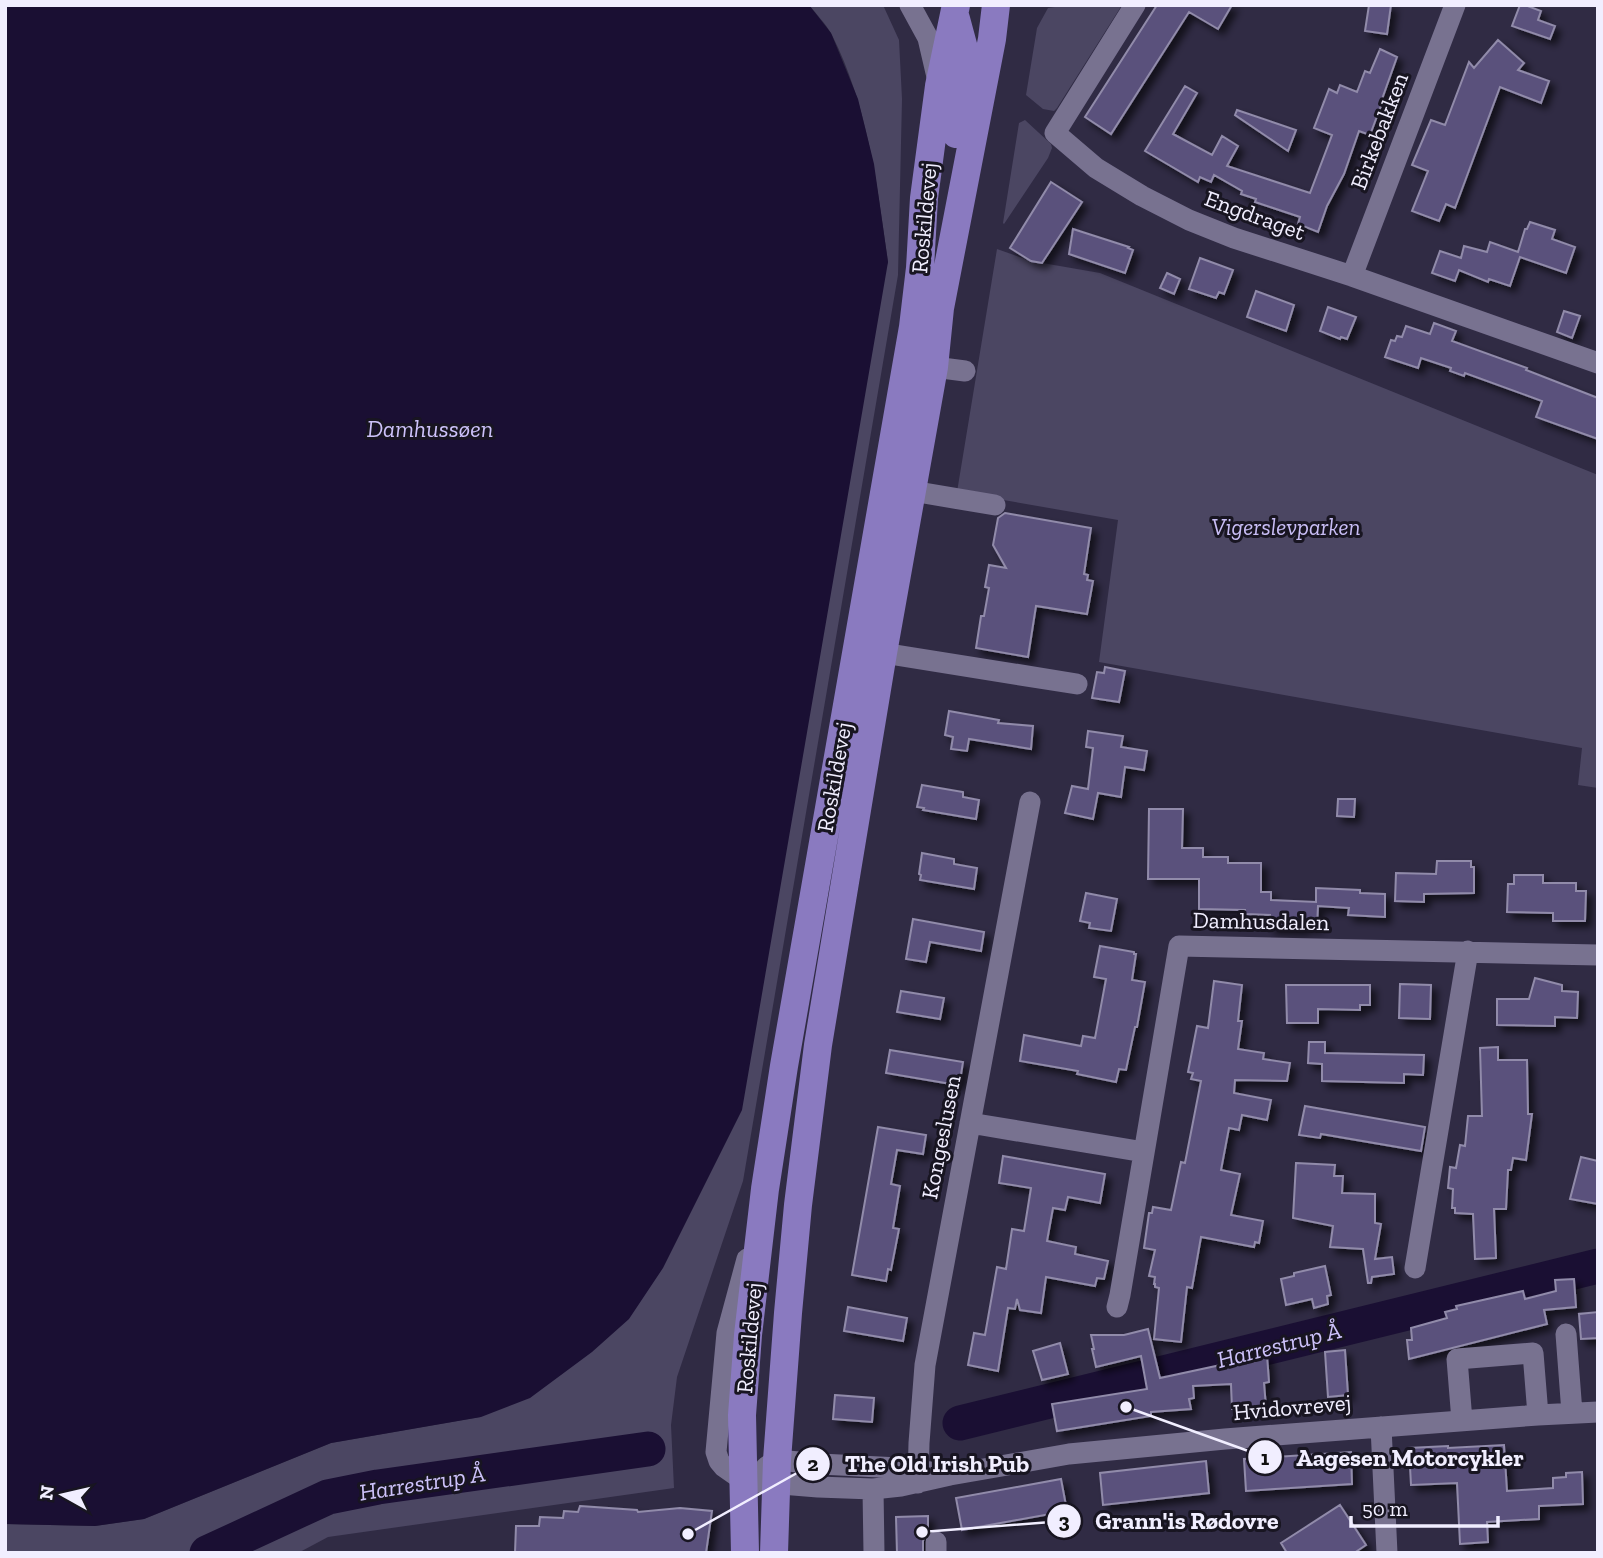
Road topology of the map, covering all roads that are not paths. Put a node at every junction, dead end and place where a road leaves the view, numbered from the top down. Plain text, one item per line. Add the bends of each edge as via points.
1 (910, 5) edge
2 (996, 5) edge
3 (1135, 5) edge
4 (1455, 5) edge
5 (954, 7) edge
6 (939, 86) junction
7 (1352, 276) junction
8 (940, 307) junction
9 (1598, 363) edge
10 (934, 367) junction
11 (965, 371) dead end
12 (912, 491) junction
13 (995, 505) dead end
14 (883, 653) junction
15 (1077, 684) dead end
16 (1030, 802) dead end
17 (1468, 951) junction
18 (1598, 955) edge
19 (970, 1123) junction
20 (1144, 1152) junction
21 (1415, 1268) dead end
22 (1117, 1307) dead end
23 (1566, 1334) dead end
24 (1598, 1412) edge
25 (1572, 1413) junction
26 (1538, 1415) junction
27 (1462, 1421) junction
28 (1381, 1426) junction
29 (776, 1472) junction
30 (918, 1477) junction
31 (744, 1481) junction
32 (873, 1489) junction
33 (745, 1553) edge
34 (774, 1553) edge
35 (874, 1553) edge
36 (1387, 1553) edge

1 - 6 street via 928,38
2 - 8 main road, Roskildevej
3 - 7 street, Engdraget via 1055,133 1096,168 1189,220
4 - 7 street, Birkebakken
5 - 6 main road, Roskildevej
5 - 8 main road via 966,56 947,200
6 - 31 main road, Roskildevej via 912,327 765,1189 742,1415
7 - 9 street, Engdraget
8 - 10 main road, Roskildevej
10 - 11 street
10 - 12 main road, Roskildevej
12 - 13 street
12 - 14 main road, Roskildevej
14 - 15 street
14 - 29 main road, Roskildevej via 818,1045 789,1300
16 - 19 street, Kongeslusen
17 - 18 street, Damhusdalen
17 - 20 street, Damhusdalen via 1179,946
17 - 21 street
19 - 20 street
19 - 30 street, Kongeslusen via 925,1364
20 - 22 street, Damhusdalen
23 - 25 street
24 - 25 street, Hvidovrevej
25 - 26 street, Hvidovrevej
26 - 27 street, Hvidovrevej
26 - 27 street via 1533,1353 1470,1357 1457,1359
27 - 28 street, Hvidovrevej
28 - 30 street, Hvidovrevej via 1069,1454
28 - 36 street
29 - 30 street, Hvidovrevej
29 - 31 street
29 - 32 street, Hvidovrevej
29 - 34 main road, Roskildevej
30 - 32 street, Hvidovrevej
31 - 33 main road, Roskildevej
32 - 35 street

